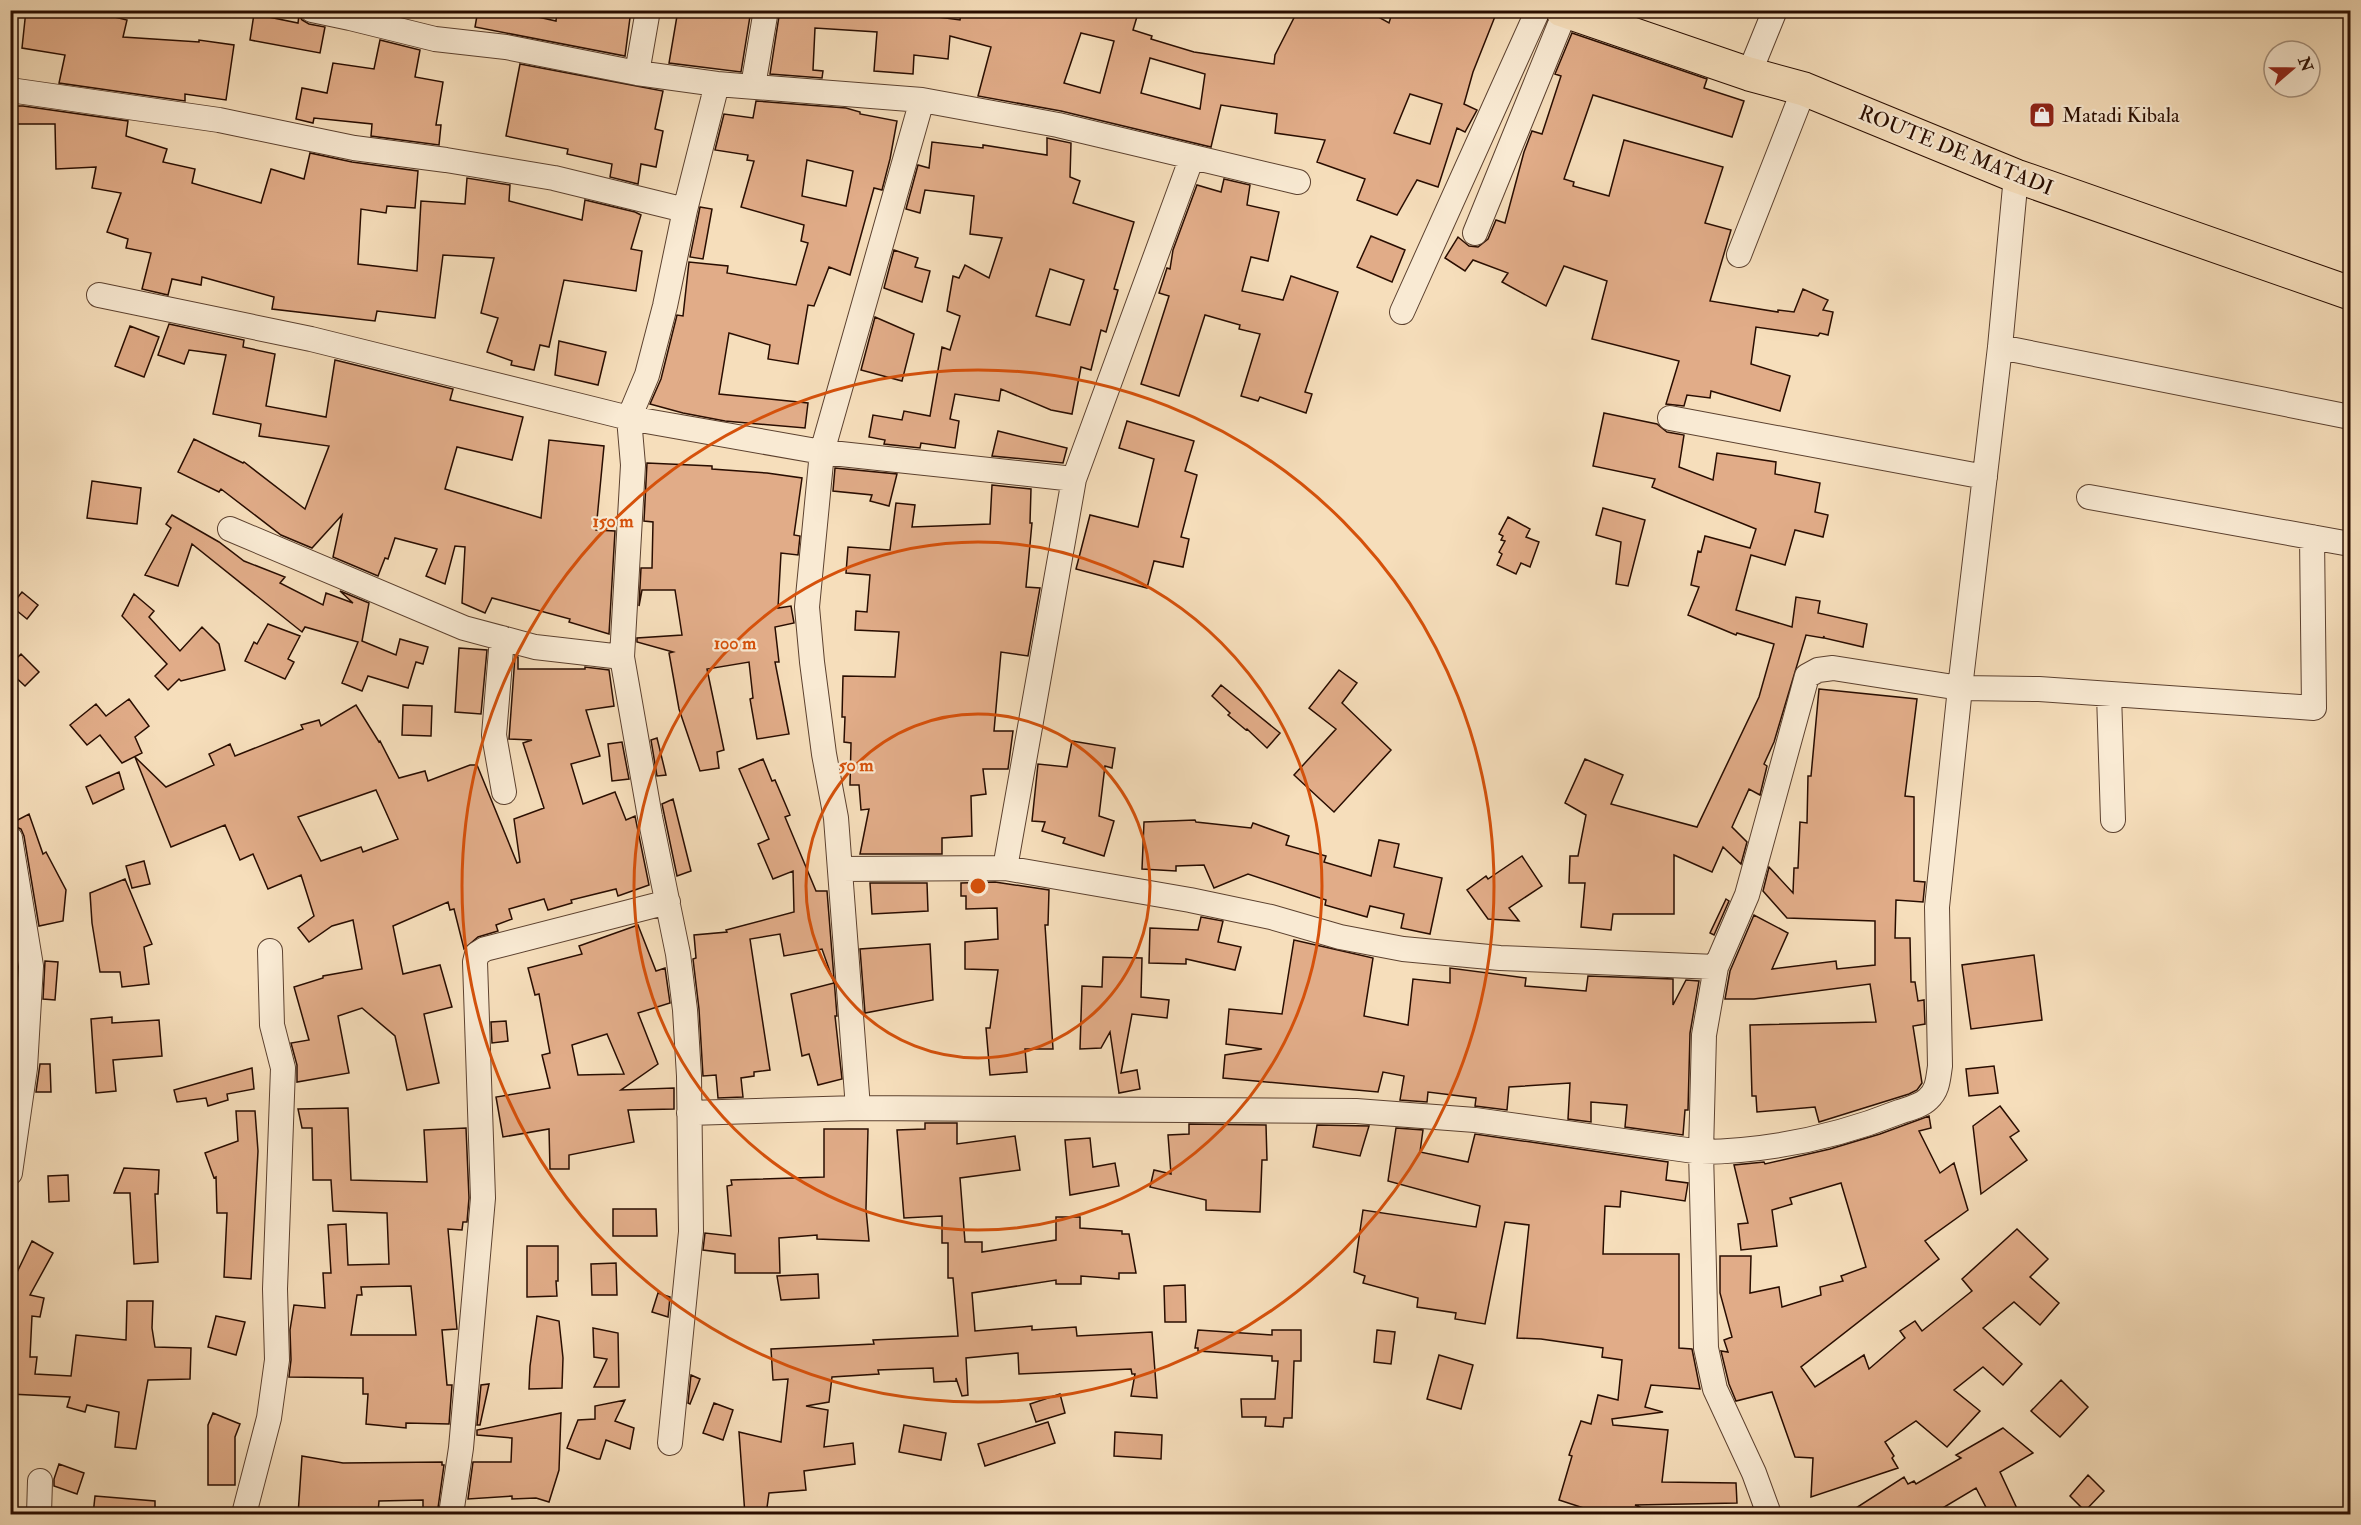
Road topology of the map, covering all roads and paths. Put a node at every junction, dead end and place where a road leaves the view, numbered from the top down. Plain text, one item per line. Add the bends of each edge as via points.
1 (312, 10) edge
2 (648, 10) edge
3 (766, 10) edge
4 (1775, 10) edge
5 (1555, 11) edge
6 (637, 73) junction
7 (1749, 74) junction
8 (717, 84) junction
9 (753, 86) junction
10 (1804, 89) junction
11 (10, 90) edge
12 (922, 100) junction
13 (1192, 158) junction
14 (2016, 176) junction
15 (1298, 182) dead end
16 (685, 210) junction
17 (1475, 233) dead end
18 (1739, 255) dead end
19 (2350, 293) edge
20 (99, 295) dead end
21 (1402, 312) dead end
22 (2000, 347) junction
23 (2350, 417) edge
24 (629, 418) junction
25 (1670, 418) dead end
26 (822, 452) junction
27 (1985, 477) junction
28 (1074, 480) junction
29 (2089, 497) dead end
30 (230, 529) dead end
31 (2312, 537) junction
32 (2350, 544) edge
33 (502, 638) junction
34 (622, 657) junction
35 (1960, 688) junction
36 (2109, 694) junction
37 (504, 792) dead end
38 (2113, 820) dead end
39 (10, 838) edge
40 (1005, 868) junction
41 (840, 869) junction
42 (668, 902) junction
43 (270, 951) dead end
44 (1716, 967) junction
45 (858, 1108) junction
46 (689, 1113) junction
47 (1701, 1152) junction
48 (10, 1173) edge
49 (670, 1443) dead end
50 (40, 1481) dead end
51 (39, 1515) edge
52 (244, 1515) edge
53 (450, 1515) edge
54 (1769, 1515) edge

1 - 6 street via 435,39 506,47
2 - 6 street
3 - 9 street
4 - 7 street
5 - 7 highway, ROUTE DE MATADI
5 - 17 street
5 - 21 street
6 - 8 street
7 - 10 highway, ROUTE DE MATADI
8 - 9 street
8 - 16 street
9 - 12 street
10 - 14 highway, ROUTE DE MATADI
10 - 18 street
11 - 16 street via 219,120 354,148 554,178
12 - 13 street via 1058,125
12 - 26 street
13 - 15 street
13 - 28 street
14 - 19 highway, ROUTE DE MATADI
14 - 22 street
16 - 24 street via 650,364
20 - 24 street via 311,339
22 - 23 street
22 - 27 street
24 - 26 street
24 - 34 street via 633,465
25 - 27 street
26 - 28 street
26 - 41 street via 807,607
27 - 35 street
28 - 40 street
29 - 31 street
30 - 33 street via 464,628
31 - 32 street
31 - 36 street via 2314,708
33 - 34 street via 535,647
33 - 37 street via 494,735
34 - 42 street
35 - 36 street
35 - 44 street via 1833,668 1807,676 1747,895
35 - 47 street via 1937,907 1940,1066 1936,1089 1926,1102 1865,1126 1800,1142 1735,1152
36 - 38 street
39 - 48 street via 31,966 25,1068
40 - 41 street
40 - 44 street via 1190,900 1403,949
41 - 45 street
42 - 46 street via 685,1010
42 - 53 street via 477,954 483,1198 461,1448
43 - 52 street via 272,1024 283,1068 275,1289 277,1360 269,1418
44 - 47 street via 1704,1035
45 - 46 street
45 - 47 street via 1387,1113 1475,1120
46 - 49 street via 691,1232
47 - 54 street via 1706,1348 1714,1389 1754,1473
50 - 51 street

